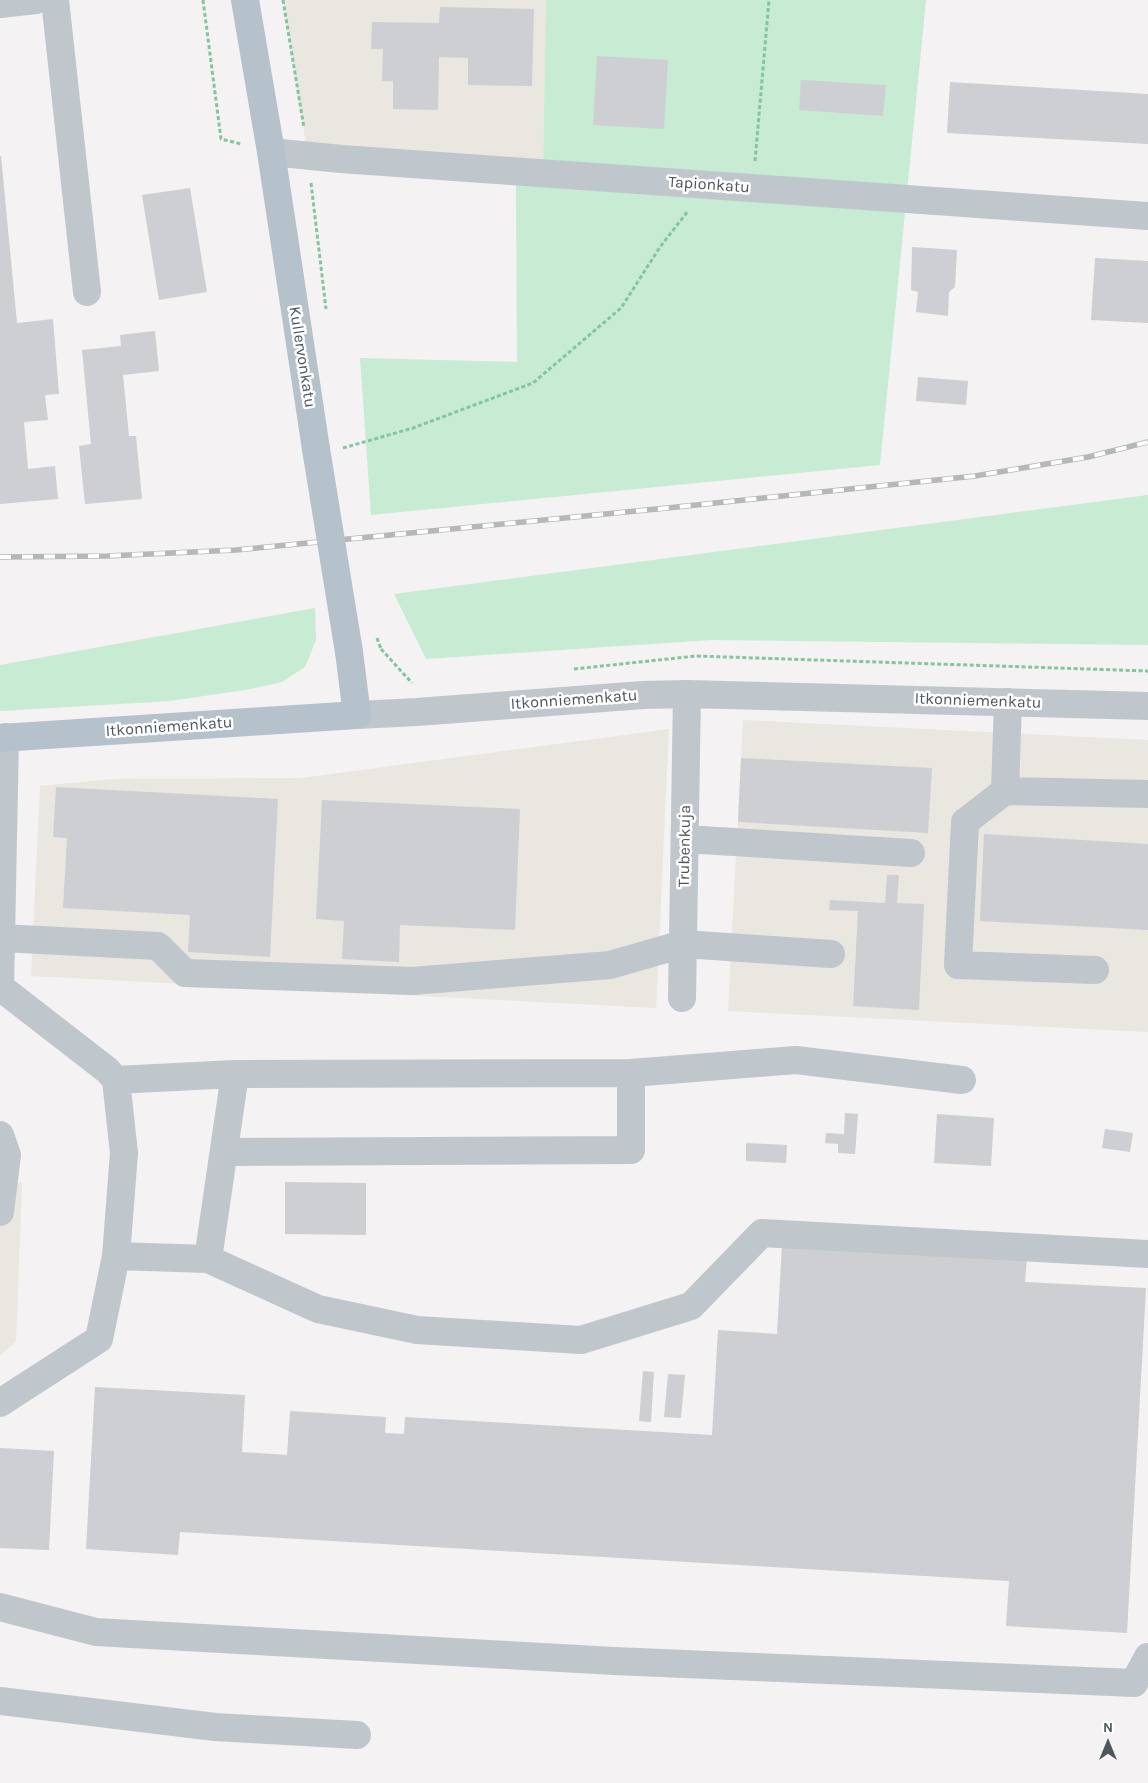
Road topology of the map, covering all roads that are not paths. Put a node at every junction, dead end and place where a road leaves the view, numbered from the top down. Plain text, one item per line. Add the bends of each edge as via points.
1 (36, 0) edge
2 (54, 0) edge
3 (245, 0) edge
4 (0, 4) edge
5 (271, 152) junction
6 (1148, 216) edge
7 (87, 292) dead end
8 (687, 694) junction
9 (1008, 702) junction
10 (1148, 706) edge
11 (357, 715) junction
12 (3, 738) edge
13 (1006, 790) junction
14 (1148, 794) edge
15 (685, 839) junction
16 (911, 853) dead end
17 (1, 938) edge
18 (683, 944) junction
19 (831, 954) dead end
20 (1095, 970) dead end
21 (0, 988) edge
22 (682, 998) dead end
23 (631, 1073) junction
24 (235, 1074) junction
25 (116, 1080) junction
26 (962, 1080) dead end
27 (0, 1135) edge
28 (224, 1152) junction
29 (0, 1212) edge
30 (1148, 1254) edge
31 (116, 1256) junction
32 (208, 1259) junction
33 (0, 1403) edge
34 (0, 1607) edge
35 (1148, 1657) edge
36 (0, 1701) edge
37 (357, 1735) dead end

1 - 4 street
2 - 7 street
3 - 5 main road, Kullervonkatu
5 - 6 street, Tapionkatu
5 - 11 main road, Kullervonkatu, bridge via 329,449
8 - 9 street, Itkonniemenkatu
8 - 11 street, Itkonniemenkatu
8 - 15 street, Trubenkuja
9 - 10 street, Itkonniemenkatu
9 - 13 street
11 - 12 main road, Itkonniemenkatu
12 - 17 street
13 - 14 street
13 - 20 street via 965,822 958,965
15 - 16 street
15 - 18 street, Trubenkuja
17 - 18 street via 158,946 185,973 412,981 610,965
17 - 21 street
18 - 19 street
18 - 22 street, Trubenkuja
21 - 25 street
23 - 24 street
23 - 26 street via 796,1060
23 - 28 street via 631,1150
24 - 25 street
24 - 28 street
25 - 31 street via 124,1153
27 - 29 street via 7,1155
28 - 32 street
30 - 32 street via 762,1233 692,1306 581,1340 417,1330 318,1309
31 - 32 street
31 - 33 street via 99,1340
34 - 35 street via 96,1632 634,1662 1134,1683
36 - 37 street via 215,1727

